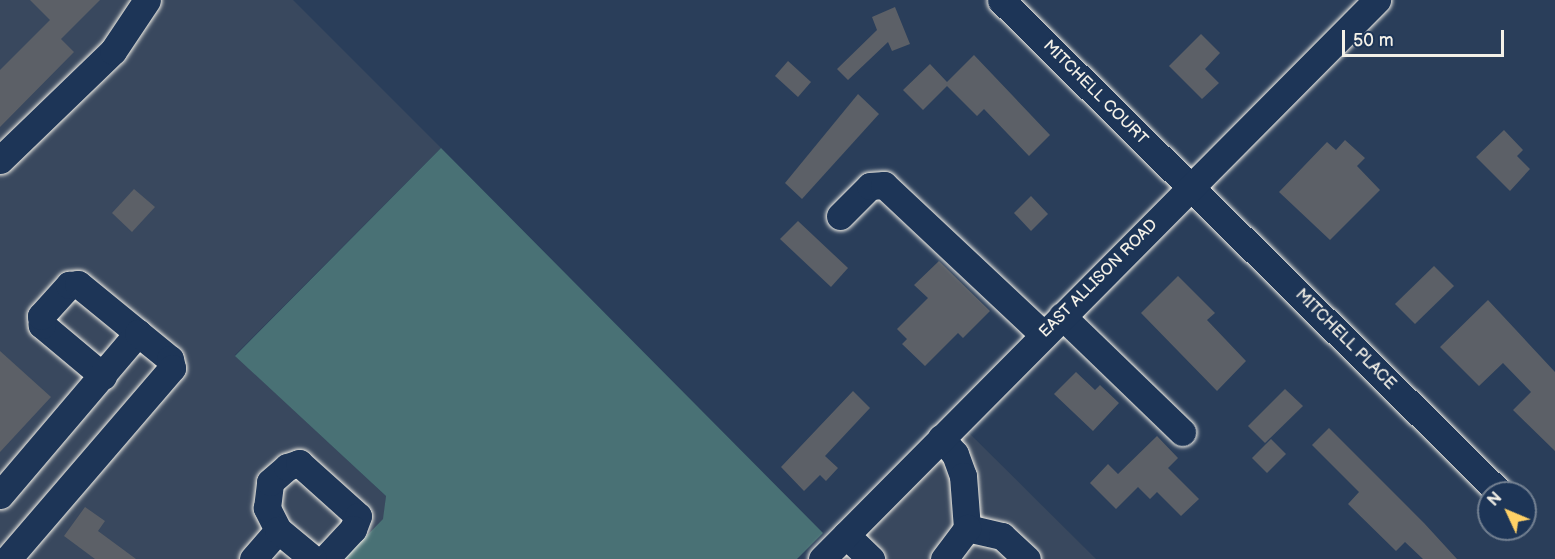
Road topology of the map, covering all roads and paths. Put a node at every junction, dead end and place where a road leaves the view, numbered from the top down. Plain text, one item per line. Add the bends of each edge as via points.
1 (147, 0) edge
2 (1001, 0) edge
3 (1377, 0) edge
4 (0, 160) edge
5 (1190, 187) junction
6 (840, 216) dead end
7 (1053, 325) junction
8 (138, 333) junction
9 (103, 376) junction
10 (1182, 432) dead end
11 (941, 438) junction
12 (1488, 481) edge
13 (0, 495) edge
14 (967, 528) junction
15 (279, 530) junction
16 (846, 535) junction
17 (8, 559) edge
18 (254, 559) edge
19 (313, 559) edge
20 (325, 559) edge
21 (822, 559) edge
22 (871, 559) edge
23 (944, 559) edge
24 (1028, 559) edge

1 - 4 street via 113,51
2 - 5 street, MITCHELL COURT
3 - 5 street, EAST ALLISON ROAD
5 - 7 street, EAST ALLISON ROAD
5 - 12 street, MITCHELL PLACE
6 - 7 street via 870,186 884,185
7 - 10 street
7 - 11 street, EAST ALLISON ROAD
8 - 9 street
8 - 9 street via 78,284 69,285 41,316 42,325
8 - 17 street via 170,359 172,368
9 - 13 street
11 - 14 street via 955,454 963,476
11 - 16 street, EAST ALLISON ROAD
14 - 23 street
14 - 24 street via 1002,536
15 - 18 street
15 - 19 street
15 - 20 street via 267,508 270,482 287,467 299,463 358,516 353,529
16 - 21 street, EAST ALLISON ROAD
16 - 22 street

